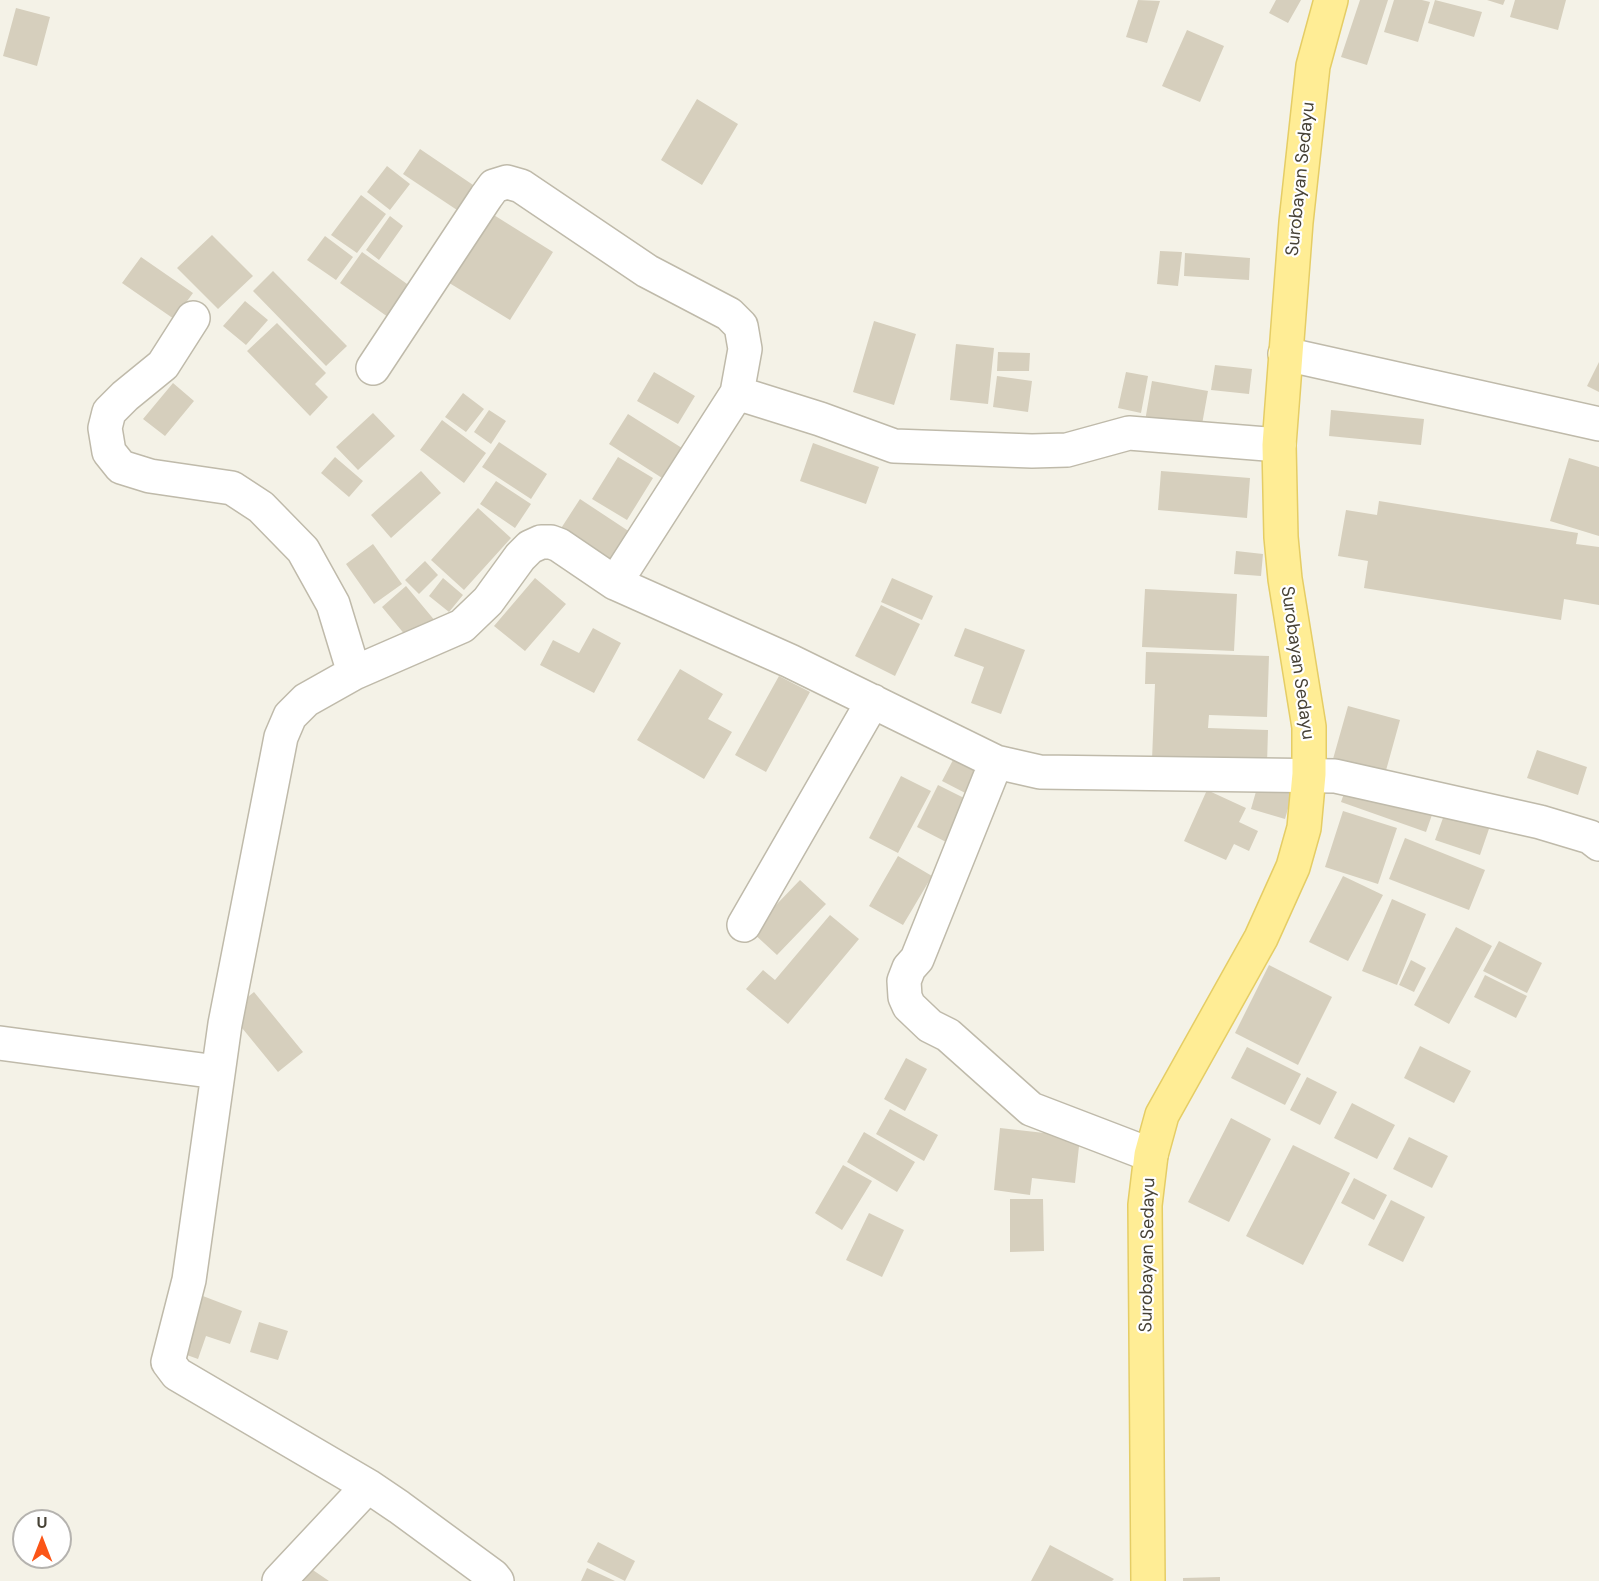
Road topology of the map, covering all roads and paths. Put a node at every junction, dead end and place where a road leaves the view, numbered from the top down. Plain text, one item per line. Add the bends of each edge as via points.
1 (1331, 0) edge
2 (193, 318) dead end
3 (1285, 354) junction
4 (373, 368) dead end
5 (737, 393) junction
6 (1599, 424) edge
7 (1279, 445) junction
8 (615, 582) junction
9 (354, 673) junction
10 (873, 700) junction
11 (996, 762) junction
12 (1309, 774) junction
13 (1599, 844) edge
14 (744, 925) dead end
15 (0, 1043) edge
16 (217, 1072) junction
17 (1151, 1155) junction
18 (368, 1486) junction
19 (279, 1581) edge
20 (497, 1581) edge
21 (1148, 1581) edge

1 - 3 main road, Surobayan Sedayu via 1313,66
2 - 9 street via 163,365 109,412 105,429 109,452 121,467 150,476 232,488 261,507 303,550 333,604
3 - 6 street
3 - 7 main road, Surobayan Sedayu
4 - 5 street via 486,197 494,186 507,182 521,186 647,271 729,314 741,326 745,349
5 - 7 street via 894,446 1067,450 1129,433
5 - 8 street
7 - 12 main road, Surobayan Sedayu via 1281,537 1309,727
8 - 9 street via 559,545 541,542 520,557 488,601 462,626
8 - 10 street
9 - 16 street via 306,700 290,716 281,736
10 - 11 street
10 - 14 street
11 - 12 street via 1040,772
11 - 17 street via 917,959 909,968 904,981 905,998 930,1026 948,1035 1031,1109
12 - 13 street via 1335,776 1540,822 1590,837
12 - 17 main road, Surobayan Sedayu via 1304,828 1293,867 1261,938 1162,1116
15 - 16 street
16 - 18 street via 189,1280 168,1362 170,1368
17 - 21 main road, Surobayan Sedayu via 1144,1205
18 - 19 street
18 - 20 street

